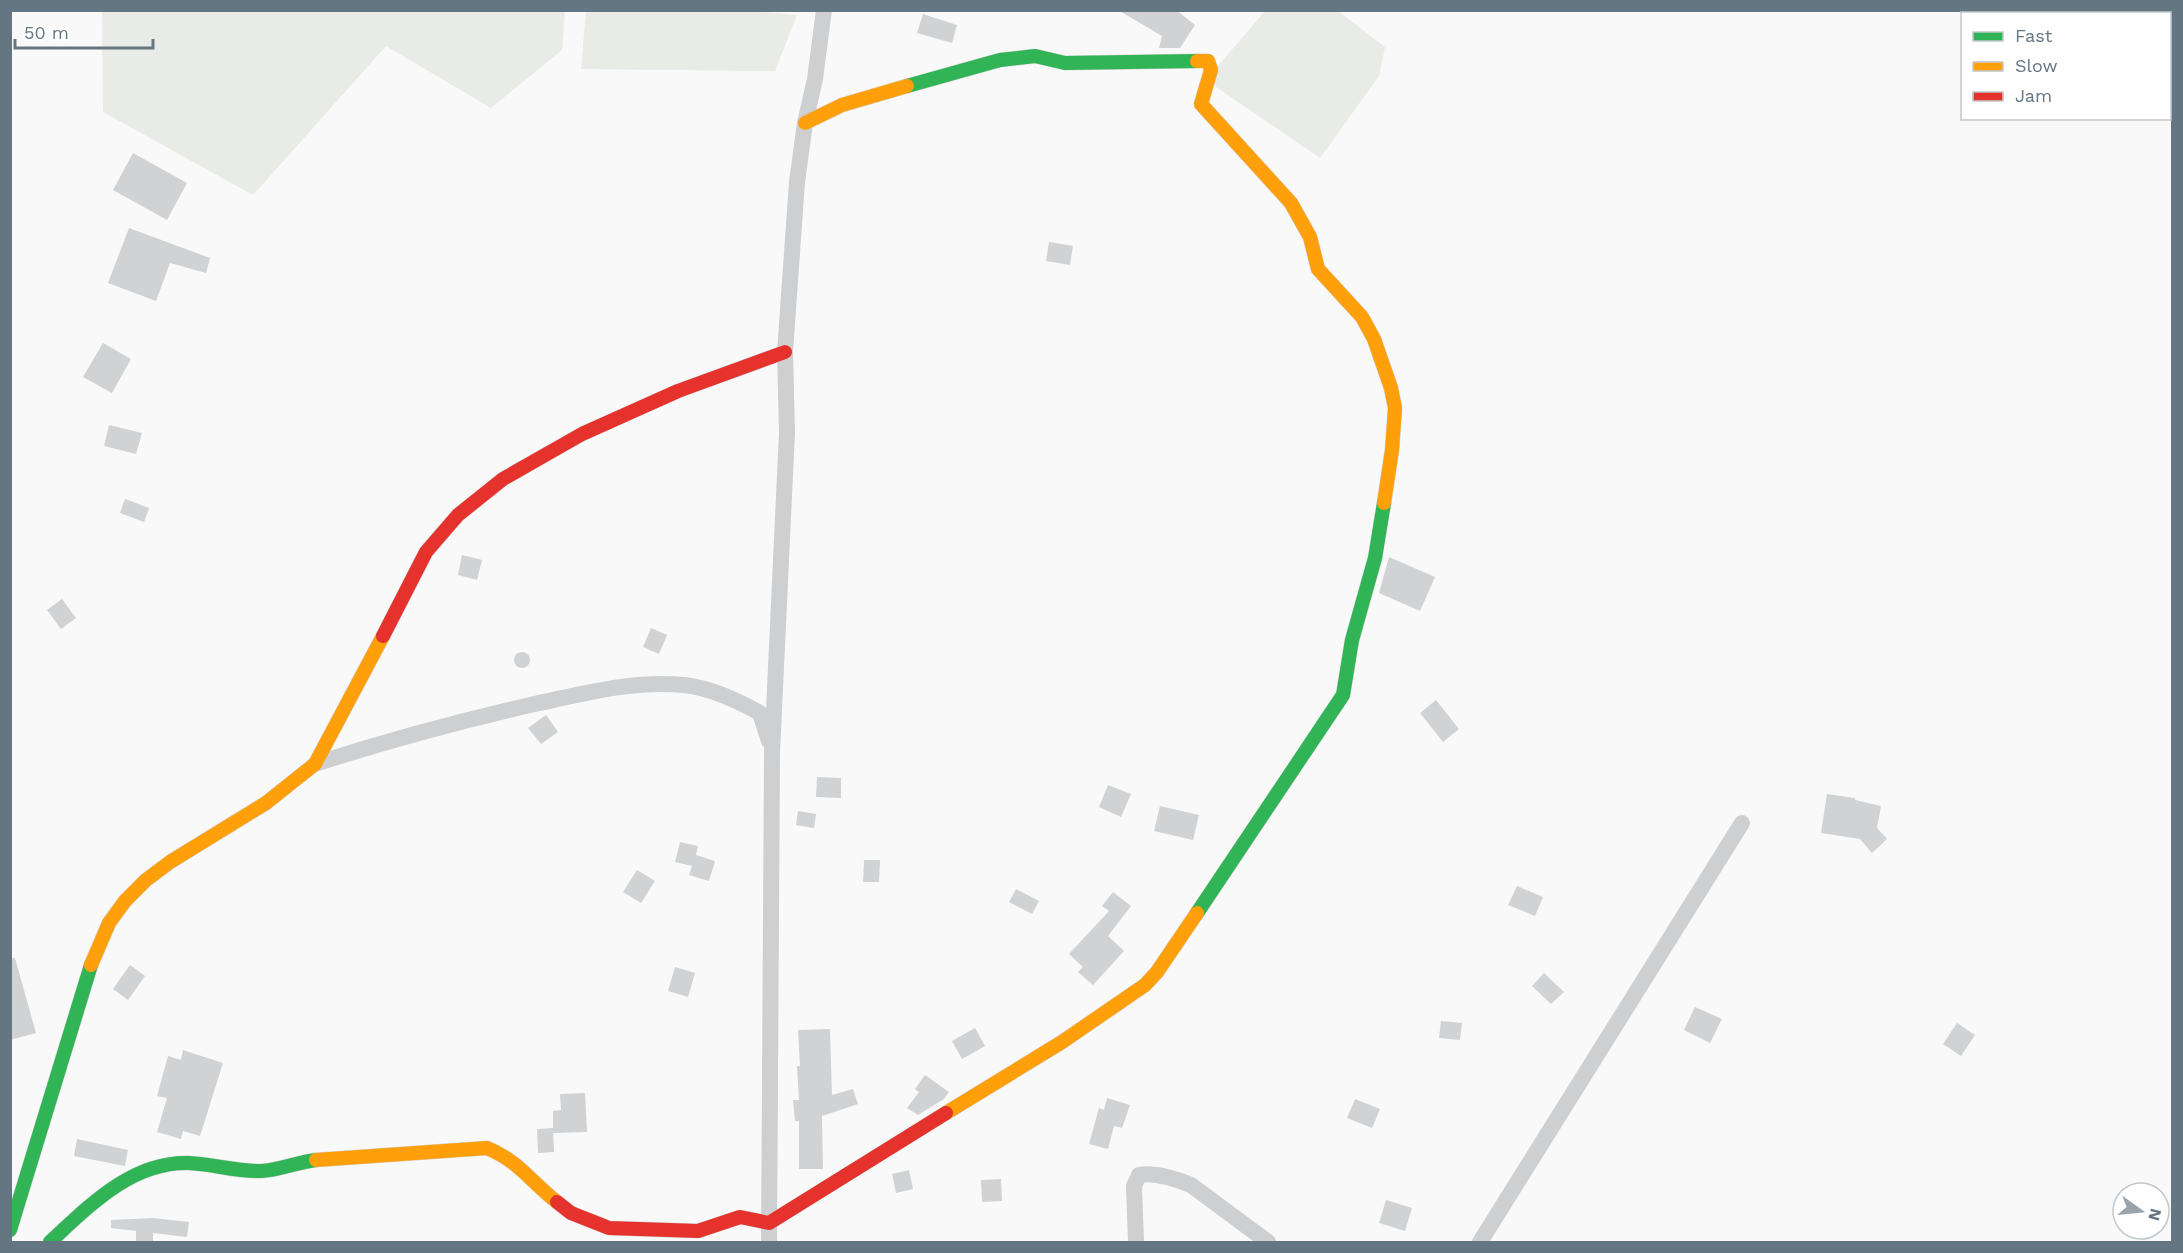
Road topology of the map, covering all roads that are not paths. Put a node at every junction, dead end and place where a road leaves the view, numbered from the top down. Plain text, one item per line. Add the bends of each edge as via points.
1 (824, 10) edge
2 (805, 123) junction
3 (785, 352) junction
4 (772, 753) junction
5 (315, 764) junction
6 (1742, 823) dead end
7 (769, 1223) junction
8 (10, 1230) edge
9 (50, 1242) edge
10 (769, 1242) edge
11 (1136, 1242) edge
12 (1268, 1242) edge
13 (1480, 1242) edge

1 - 2 street
2 - 3 street via 792,236
2 - 7 street via 842,105 1000,60 1035,56 1065,63 1208,61 1211,70 1201,104 1291,203 1310,237 1318,269 1362,317 1374,339 1395,408 1375,558 1352,640 1343,695 1157,972 1145,985 1062,1042
3 - 4 street via 788,432
3 - 5 street via 678,391 582,434 503,479 458,515 426,552
4 - 5 street via 760,713 711,690 646,684 508,710
4 - 7 street
5 - 8 street via 266,803 170,862 132,894 109,923 94,954
6 - 13 street
7 - 9 street via 740,1217 698,1231 609,1228 571,1213 502,1154 487,1148 466,1148 305,1161 263,1171 188,1163 155,1166 98,1198
7 - 10 street
11 - 12 street via 1134,1186 1139,1174 1147,1173 1191,1185

